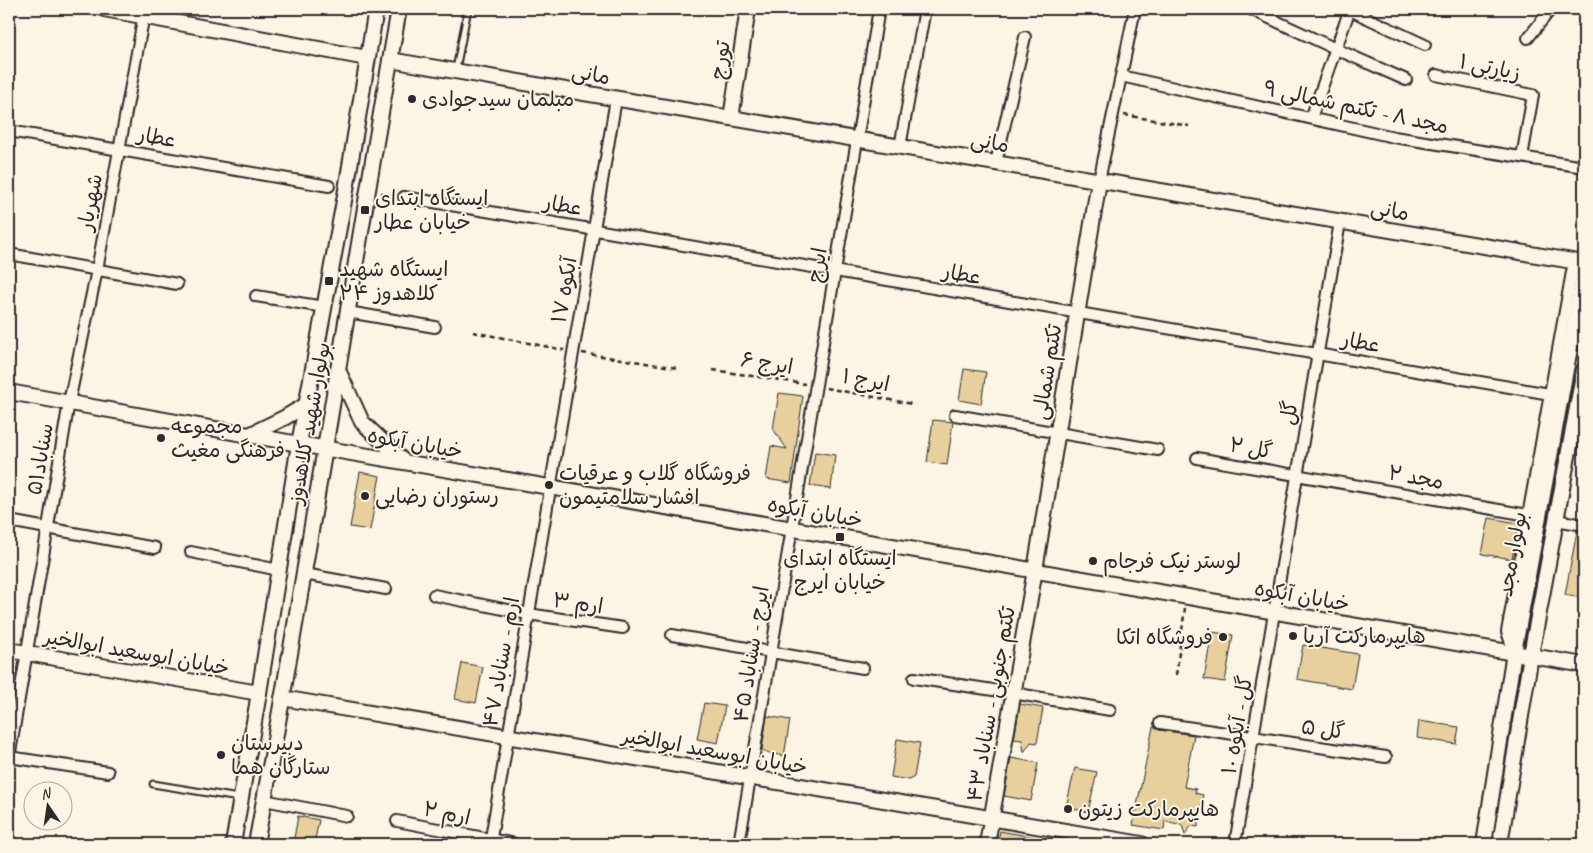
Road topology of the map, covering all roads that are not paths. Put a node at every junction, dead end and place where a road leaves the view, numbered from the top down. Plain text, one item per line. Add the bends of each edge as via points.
1 (104, 9) edge
2 (376, 9) edge
3 (399, 9) edge
4 (468, 9) edge
5 (748, 9) edge
6 (878, 9) edge
7 (925, 9) edge
8 (1134, 9) edge
9 (1250, 9) edge
10 (1350, 9) edge
11 (1551, 9) edge
12 (145, 12) edge
13 (1025, 37) dead end
14 (1528, 38) dead end
15 (1425, 45) dead end
16 (1336, 49) junction
17 (368, 58) junction
18 (390, 60) junction
19 (456, 72) junction
20 (1436, 75) dead end
21 (1121, 76) junction
22 (1406, 80) dead end
23 (616, 99) junction
24 (731, 118) junction
25 (1311, 118) junction
26 (9, 130) edge
27 (858, 140) junction
28 (900, 147) junction
29 (119, 150) junction
30 (1522, 157) junction
31 (996, 163) junction
32 (1584, 167) edge
33 (1098, 181) junction
34 (329, 186) dead end
35 (404, 197) road end
36 (1340, 222) junction
37 (594, 230) junction
38 (9, 254) edge
39 (1579, 262) edge
40 (97, 270) junction
41 (835, 271) junction
42 (1584, 272) edge
43 (177, 284) dead end
44 (256, 296) dead end
45 (324, 307) junction
46 (348, 312) junction
47 (1077, 313) junction
48 (435, 326) dead end
49 (1318, 354) junction
50 (338, 370) junction
51 (1584, 370) edge
52 (9, 392) edge
53 (1550, 394) junction
54 (1582, 399) edge
55 (69, 402) junction
56 (306, 405) junction
57 (955, 415) dead end
58 (1057, 433) junction
59 (249, 435) junction
60 (299, 444) junction
61 (324, 448) junction
62 (1158, 450) dead end
63 (1197, 458) dead end
64 (403, 462) junction
65 (1298, 475) junction
66 (550, 487) junction
67 (1528, 515) junction
68 (1556, 520) junction
69 (9, 521) edge
70 (1584, 525) edge
71 (48, 528) junction
72 (791, 528) junction
73 (155, 548) dead end
74 (191, 552) dead end
75 (279, 570) junction
76 (1035, 570) junction
77 (304, 574) junction
78 (386, 589) dead end
79 (434, 595) dead end
80 (1275, 612) junction
81 (528, 614) junction
82 (1519, 626) junction
83 (622, 628) dead end
84 (1536, 629) junction
85 (672, 635) dead end
86 (9, 650) edge
87 (771, 651) junction
88 (1514, 652) junction
89 (26, 653) junction
90 (1531, 656) junction
91 (1584, 665) edge
92 (863, 668) dead end
93 (914, 678) dead end
94 (260, 693) junction
95 (1013, 693) junction
96 (282, 698) junction
97 (1110, 710) dead end
98 (1160, 723) dead end
99 (508, 736) junction
100 (1253, 738) junction
101 (9, 757) edge
102 (1386, 757) dead end
103 (108, 772) dead end
104 (750, 778) junction
105 (154, 784) dead end
106 (242, 798) junction
107 (264, 800) junction
108 (347, 816) dead end
109 (991, 819) junction
110 (397, 821) dead end
111 (490, 842) edge
112 (233, 844) edge
113 (256, 844) edge
114 (515, 844) edge
115 (738, 844) edge
116 (986, 844) edge
117 (1142, 844) edge
118 (1235, 844) edge
119 (1484, 844) edge
120 (1500, 844) edge

1 - 12 main road
2 - 17 main road, بولوار شهید کلاهدوز
3 - 18 main road, بولوار شهید کلاهدوز
4 - 19 lane
5 - 24 main road, تورج
6 - 27 street, ایرج
7 - 28 street
8 - 21 street
9 - 16 street
10 - 15 street
10 - 16 street
11 - 14 street
12 - 17 main road
12 - 29 street, شهریار
13 - 31 street
16 - 22 street
16 - 25 street
17 - 45 main road, بولوار شهید کلاهدوز
18 - 19 main road, مانی
18 - 46 main road, بولوار شهید کلاهدوز
19 - 23 main road, مانی
20 - 30 street, زیارتی ۱ via 1533,95
21 - 25 street, مجد ۸ - تکتم شمالی ۹
21 - 33 street
23 - 24 main road, مانی
23 - 37 street, آبکوه ۱۷
24 - 27 main road, مانی
25 - 30 street, مجد ۸ - تکتم شمالی ۹ via 1394,137
26 - 29 street, عطار
27 - 28 main road, مانی
27 - 41 street, ایرج
28 - 31 main road, مانی
29 - 34 street, عطار
29 - 40 street, شهریار
30 - 32 street, مجد ۸ - تکتم شمالی ۹
31 - 33 main road, مانی
33 - 36 main road, مانی
33 - 47 main road, تکتم شمالی
35 - 37 street, عطار
36 - 39 main road, مانی
36 - 49 street, گل
37 - 41 street, عطار
37 - 66 street, آبکوه ۱۷
38 - 40 street
39 - 53 street
40 - 43 street
40 - 55 street, شهریار
41 - 47 street, عطار
41 - 72 street, ایرج
42 - 82 main road, بولوار مجد
44 - 45 street
45 - 56 main road, بولوار شهید کلاهدوز
46 - 48 street
46 - 50 main road, بولوار شهید کلاهدوز
47 - 49 street, عطار
47 - 58 main road, تکتم شمالی
49 - 53 street, عطار
49 - 65 street, گل
50 - 61 main road, بولوار شهید کلاهدوز
50 - 64 main road via 362,422
51 - 54 main road, بولوار مجد
52 - 55 main road, خیابان آبکوه
53 - 67 street
54 - 68 main road, بولوار مجد
55 - 59 main road, خیابان آبکوه
55 - 71 street, سناباد۵۱
56 - 59 main road
56 - 60 main road, بولوار شهید کلاهدوز
57 - 58 street
58 - 62 street
58 - 76 main road, تکتم شمالی
59 - 60 main road, خیابان آبکوه
60 - 61 main road, خیابان آبکوه
60 - 75 main road, بولوار شهید کلاهدوز
61 - 64 main road, خیابان آبکوه
61 - 77 main road, بولوار شهید کلاهدوز
63 - 65 street, گل ۲
64 - 66 main road, خیابان آبکوه
65 - 67 street, مجد ۲
65 - 80 street, گل
66 - 72 main road, خیابان آبکوه
66 - 81 street, ارم - سناباد ۴۷
67 - 88 street via 1507,632
68 - 70 street
68 - 84 main road, بولوار مجد
69 - 71 street
71 - 73 street
71 - 89 street, سناباد۵۱
72 - 76 main road, خیابان آبکوه
72 - 87 street, ایرج - سناباد ۴۵
74 - 75 street
75 - 94 main road, بولوار شهید کلاهدوز
76 - 80 main road, خیابان آبکوه
76 - 95 main road, تکتم جنوبی - سناباد ۴۳
77 - 78 street
77 - 96 main road, بولوار شهید کلاهدوز
79 - 81 street, ارم ۳
80 - 88 main road, خیابان آبکوه
80 - 100 street, گل - آبکوه ۱۰
81 - 83 street, ارم ۳
81 - 99 street, ارم - سناباد ۴۷
82 - 84 main road via 1525,630
82 - 88 main road, بولوار مجد
84 - 90 main road, بولوار مجد
85 - 87 street
86 - 89 main road, خیابان ابوسعید ابوالخیر
87 - 92 street
87 - 104 street, ایرج - سناباد ۴۵
88 - 90 main road, خیابان آبکوه
88 - 119 main road, بولوار مجد
89 - 94 main road, خیابان ابوسعید ابوالخیر
89 - 101 street, سناباد۵۱
90 - 91 main road, خیابان آبکوه
90 - 120 main road, بولوار مجد
93 - 95 street
94 - 106 main road, بولوار شهید کلاهدوز
95 - 97 street
95 - 109 main road, تکتم جنوبی - سناباد ۴۳
96 - 99 main road, خیابان ابوسعید ابوالخیر
96 - 107 main road, بولوار شهید کلاهدوز
98 - 100 street, گل ۵
99 - 104 main road, خیابان ابوسعید ابوالخیر
99 - 111 street, ارم - سناباد ۴۷
100 - 102 street, گل ۵
100 - 118 street, گل - آبکوه ۱۰
101 - 103 street
104 - 109 main road, خیابان ابوسعید ابوالخیر
104 - 115 street, ایرج - سناباد ۴۵
105 - 106 lane
106 - 112 main road, بولوار شهید کلاهدوز
107 - 108 street
107 - 113 main road, بولوار شهید کلاهدوز
109 - 116 main road, تکتم جنوبی - سناباد ۴۳
109 - 117 main road, خیابان ابوسعید ابوالخیر
110 - 111 street, ارم ۲
111 - 114 street, ارم ۲

